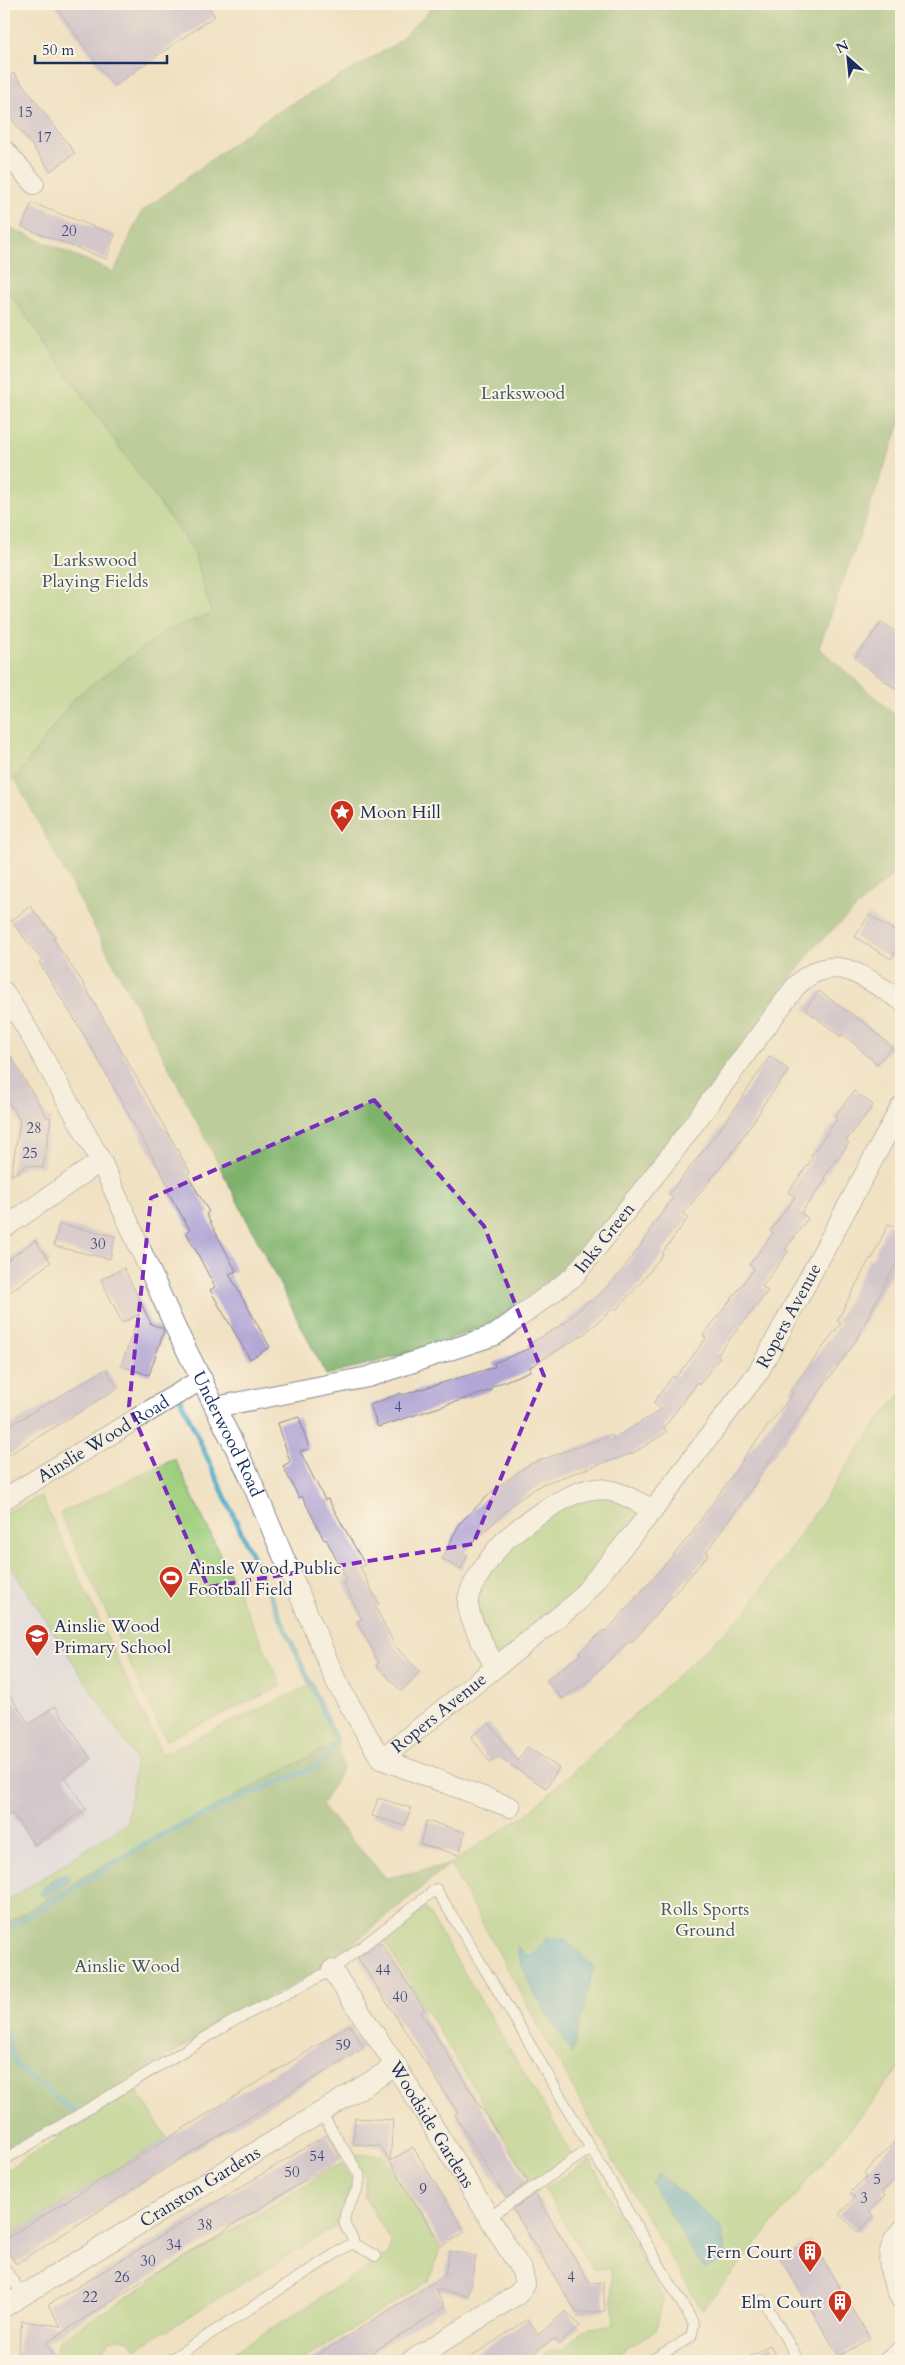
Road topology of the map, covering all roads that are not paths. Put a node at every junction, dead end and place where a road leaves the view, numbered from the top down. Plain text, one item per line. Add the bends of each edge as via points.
1 (4, 150) edge
2 (34, 184) dead end
3 (4, 992) edge
4 (901, 1000) edge
5 (901, 1106) edge
6 (101, 1161) junction
7 (4, 1228) edge
8 (202, 1379) junction
9 (216, 1407) junction
10 (4, 1499) edge
11 (653, 1510) junction
12 (495, 1667) junction
13 (381, 1759) junction
14 (510, 1807) dead end
15 (332, 1970) junction
16 (396, 2066) junction
17 (321, 2113) junction
18 (591, 2148) junction
19 (4, 2160) edge
20 (488, 2218) junction
21 (901, 2231) edge
22 (352, 2243) junction
23 (376, 2256) dead end
24 (4, 2268) edge
25 (23, 2295) junction
26 (901, 2299) edge
27 (763, 2300) dead end
28 (4, 2307) edge
29 (901, 2351) edge
30 (168, 2361) edge
31 (411, 2361) edge
32 (650, 2361) edge
33 (799, 2361) edge
34 (889, 2361) edge

1 - 2 street
3 - 6 street, Underwood Road
4 - 9 street, Inks Green via 843,967 826,967 809,974 796,986 670,1156 573,1277 495,1335 368,1377
5 - 11 street, Ropers Avenue via 759,1371
6 - 7 street
6 - 8 street, Underwood Road
8 - 9 street, Underwood Road
8 - 10 street, Ainslie Wood Road
9 - 13 street, Underwood Road via 248,1473 337,1683
11 - 12 street, Ropers Avenue via 576,1603
11 - 12 street, Ropers Avenue via 618,1491 592,1489 552,1505 510,1536 474,1582 468,1601 473,1621
12 - 13 street, Ropers Avenue
13 - 14 street
15 - 16 street, Woodside Gardens
15 - 18 lane via 436,1888
15 - 19 lane via 228,2024
16 - 17 street, Cranston Gardens
16 - 20 street, Woodside Gardens
17 - 22 lane via 359,2174 360,2184 346,2215 345,2225
17 - 25 street, Cranston Gardens
18 - 20 lane
18 - 32 lane via 694,2324 691,2337
20 - 31 street, Woodside Gardens via 522,2272 525,2284 518,2294
21 - 26 street via 891,2248 889,2266
22 - 23 lane
22 - 30 lane
24 - 25 lane
25 - 28 street, Cranston Gardens
27 - 33 lane
29 - 34 street

